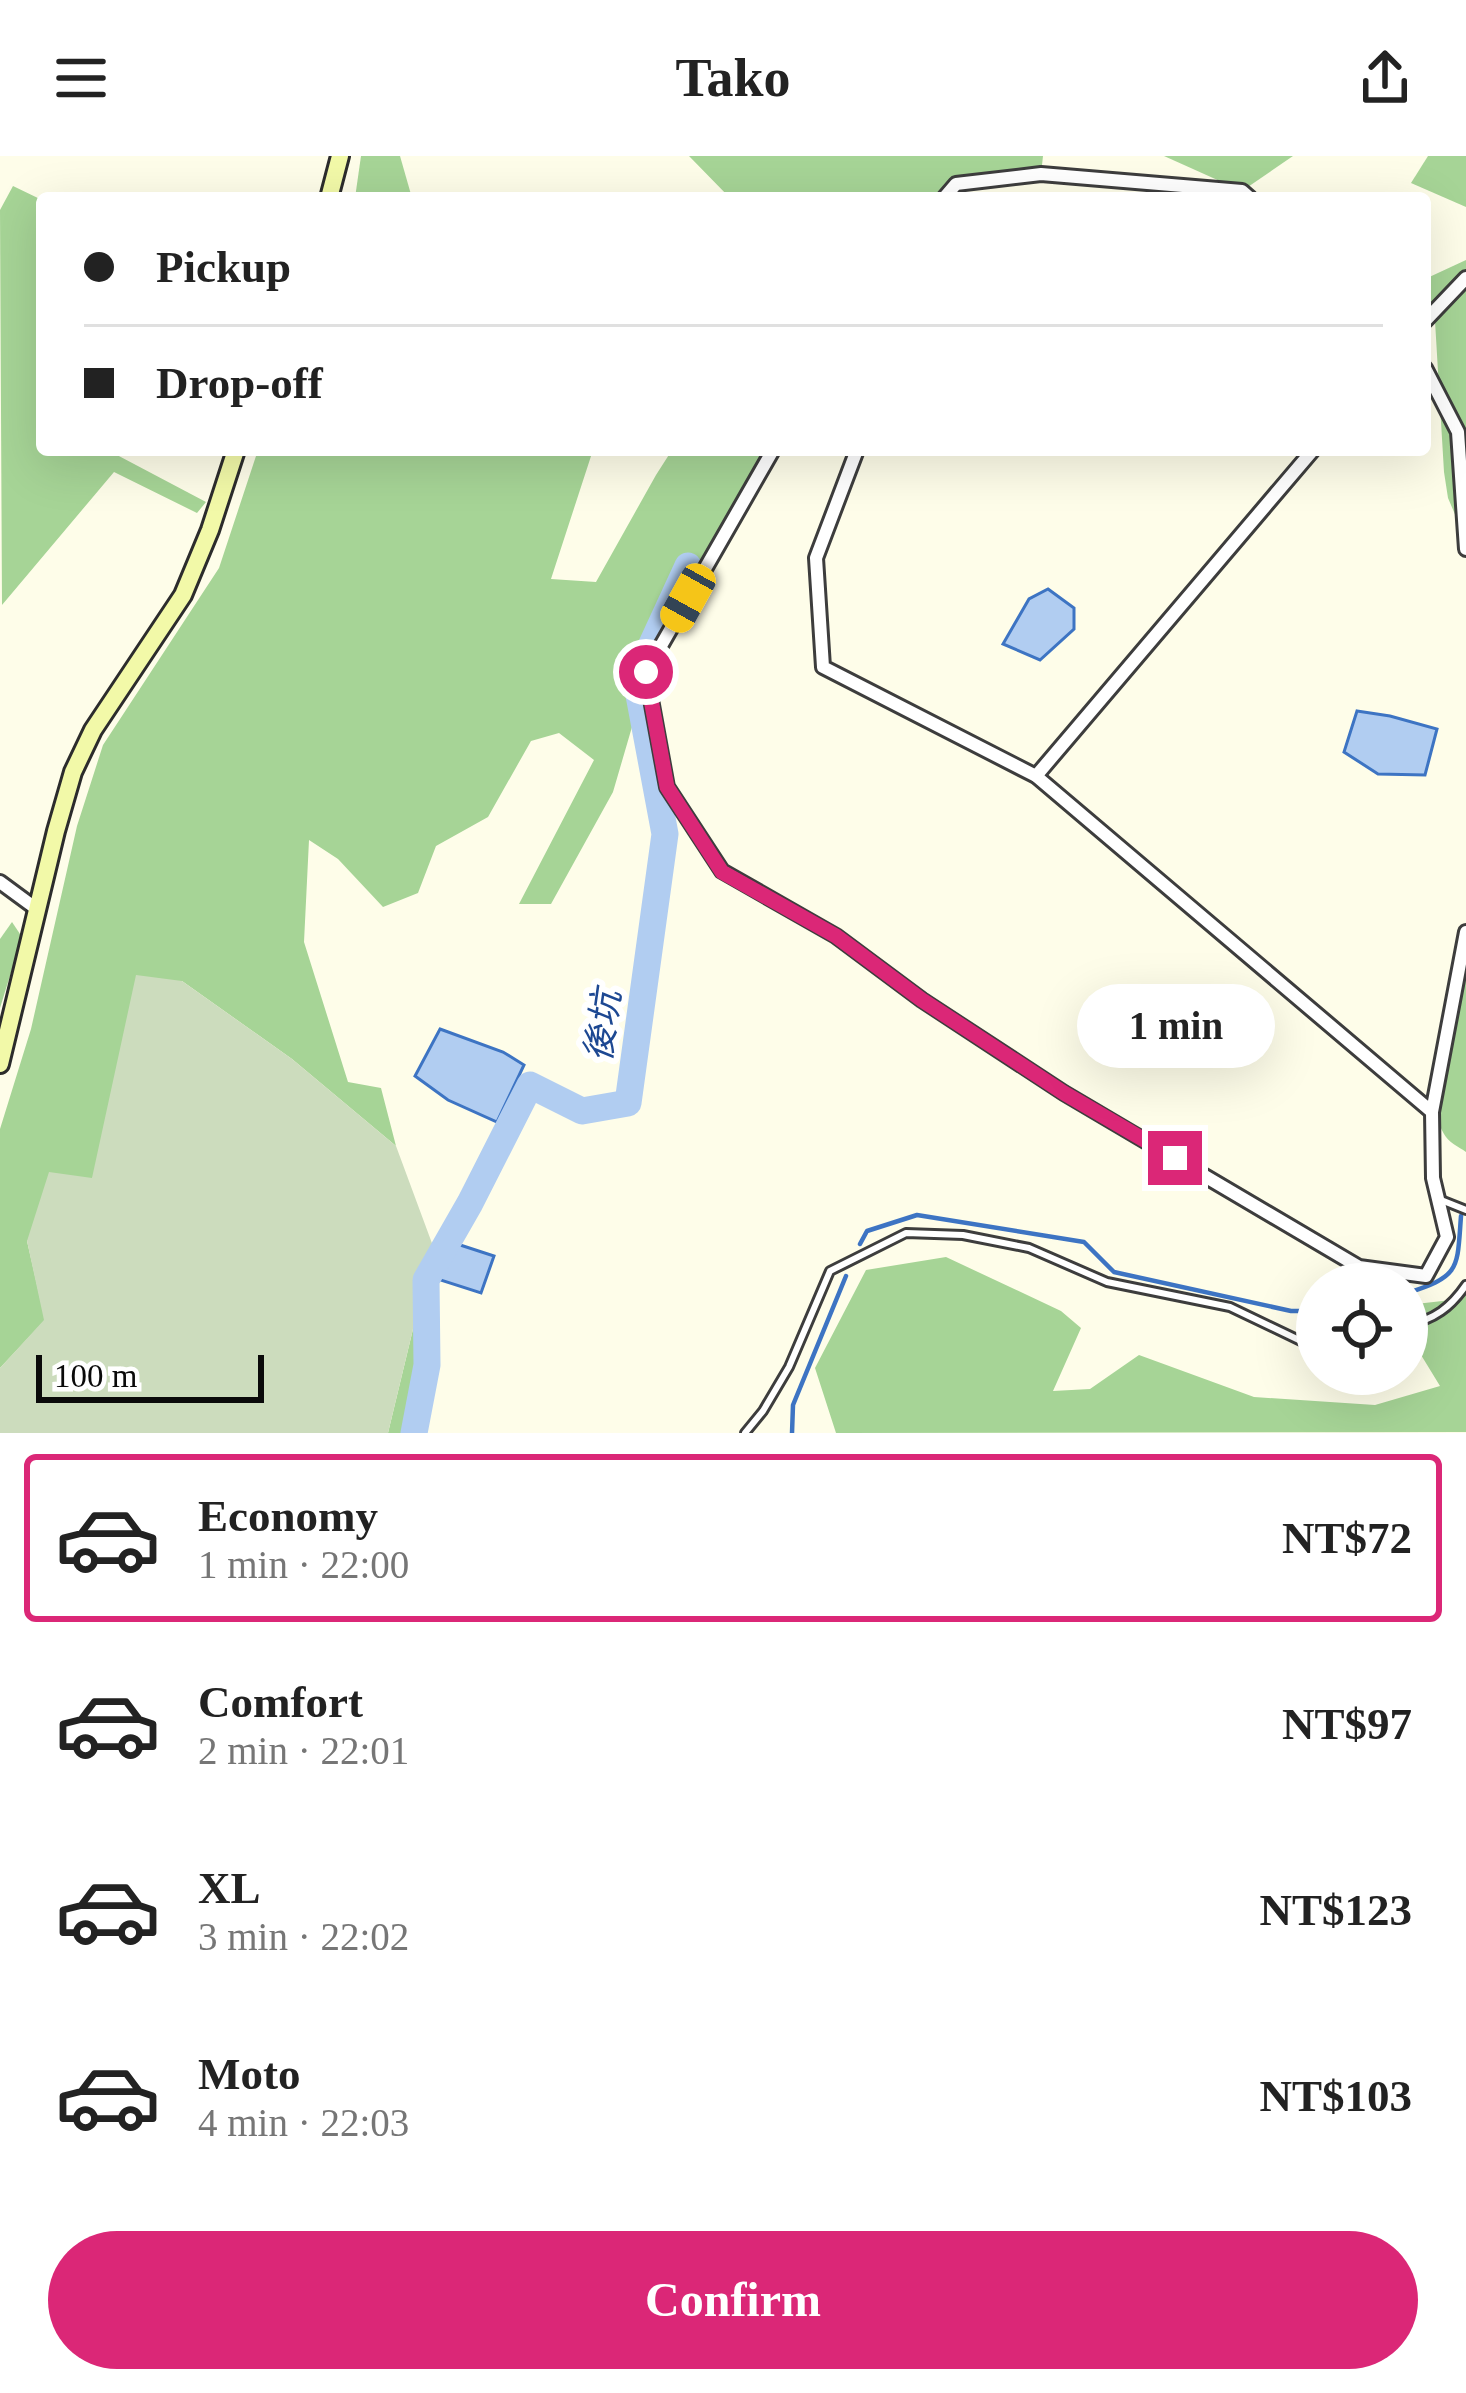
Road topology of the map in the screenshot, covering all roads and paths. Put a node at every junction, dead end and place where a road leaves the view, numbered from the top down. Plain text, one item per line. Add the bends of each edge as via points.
1 (340, 156) edge
2 (331, 192) edge
3 (959, 192) edge
4 (1243, 192) edge
5 (1466, 278) edge
6 (1431, 315) edge
7 (1431, 380) edge
8 (234, 456) edge
9 (770, 456) edge
10 (854, 456) edge
11 (1308, 456) edge
12 (1466, 549) edge
13 (1036, 776) junction
14 (0, 882) edge
15 (38, 910) junction
16 (1466, 932) edge
17 (0, 1064) edge
18 (1432, 1112) junction
19 (1438, 1198) junction
20 (1466, 1210) edge
21 (1466, 1285) edge
22 (1428, 1321) edge
23 (1296, 1339) edge
24 (745, 1433) edge

1 - 2 street
3 - 4 street via 1041,174
5 - 6 street
7 - 12 street via 1458,432
8 - 15 street via 183,595 74,772
9 - 19 street via 646,672 667,787 722,872 836,936 1064,1093 1359,1267 1426,1276 1448,1237
10 - 13 street via 817,558 823,667
11 - 13 street
13 - 18 street
14 - 15 street
15 - 17 street
16 - 18 street
18 - 19 street
19 - 20 lane
21 - 22 lane
23 - 24 lane via 1230,1307 1107,1282 1029,1248 906,1233 830,1271 789,1367

